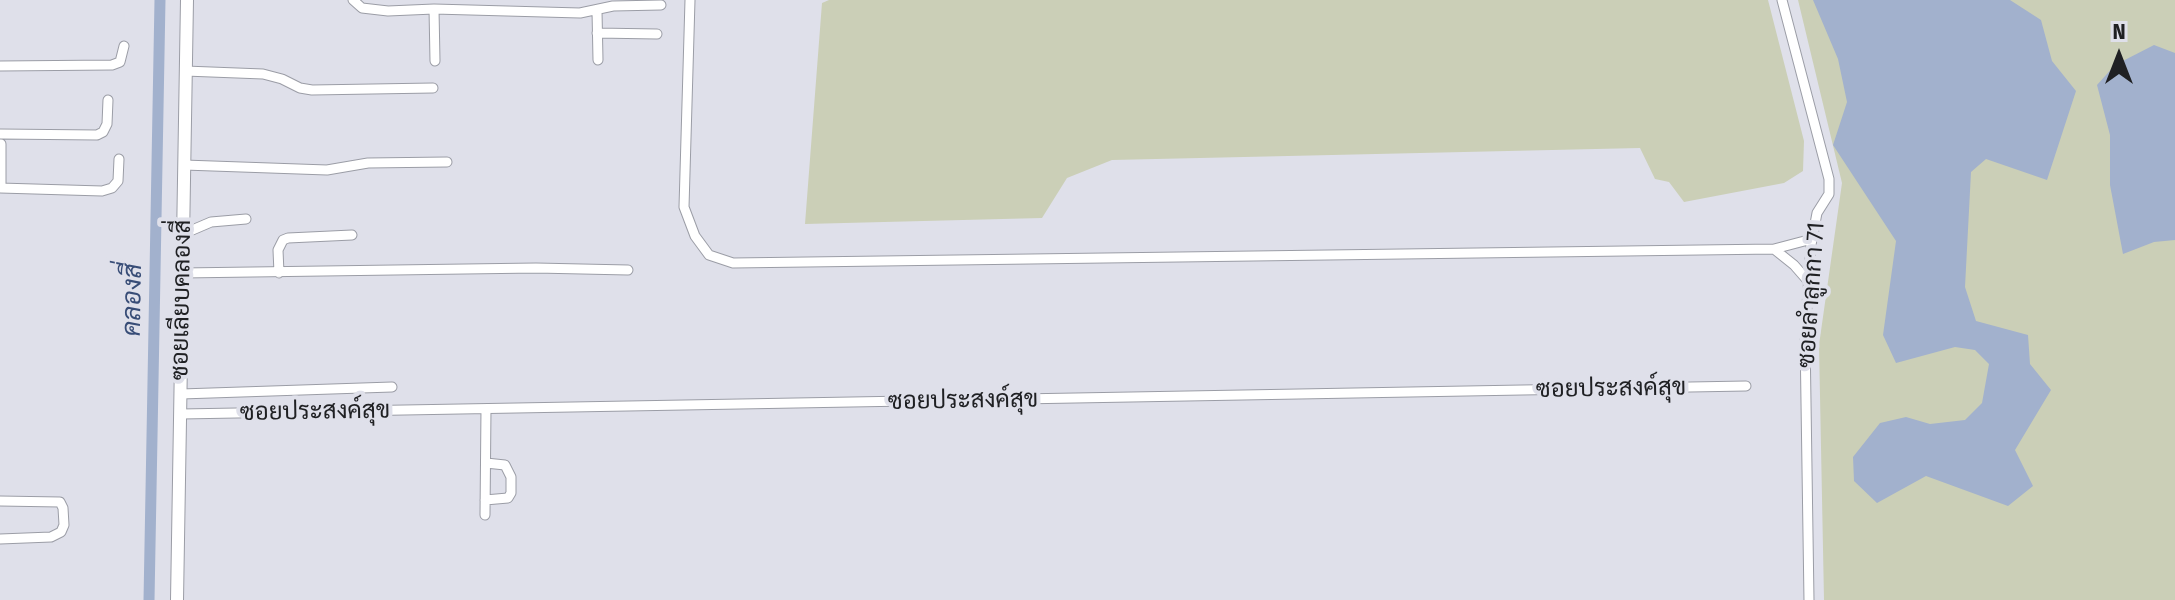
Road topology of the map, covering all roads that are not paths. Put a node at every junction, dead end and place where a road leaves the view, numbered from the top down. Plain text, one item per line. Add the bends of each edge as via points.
1 (187, 0) edge
2 (353, 0) edge
3 (690, 0) edge
4 (1782, 0) edge
5 (661, 5) dead end
6 (434, 9) junction
7 (597, 11) junction
8 (597, 33) junction
9 (657, 34) dead end
10 (124, 46) dead end
11 (598, 60) dead end
12 (435, 61) dead end
13 (0, 66) edge
14 (185, 71) junction
15 (433, 88) dead end
16 (108, 100) dead end
17 (1, 139) edge
18 (119, 159) dead end
19 (447, 162) dead end
20 (184, 165) junction
21 (0, 188) edge
22 (246, 219) dead end
23 (183, 234) junction
24 (352, 235) dead end
25 (1812, 239) junction
26 (1774, 249) junction
27 (628, 270) dead end
28 (182, 273) junction
29 (279, 273) junction
30 (1808, 281) junction
31 (1746, 386) dead end
32 (392, 387) dead end
33 (181, 394) junction
34 (486, 409) junction
35 (181, 414) junction
36 (486, 463) junction
37 (485, 500) junction
38 (0, 501) edge
39 (485, 515) dead end
40 (0, 539) edge
41 (177, 600) edge
42 (1809, 600) edge

1 - 14 street, ซอยเลียบคลองสี่
2 - 6 street via 372,10
3 - 26 street via 684,207 709,255 733,263
4 - 25 street, ซอยลำลูกกา 71 via 1829,179 1829,194 1817,213
5 - 7 street
6 - 7 street
6 - 12 street
7 - 8 street
8 - 9 street
8 - 11 street
10 - 13 street via 120,62 112,65
14 - 15 street via 263,74 312,90
14 - 20 street, ซอยเลียบคลองสี่
16 - 17 street via 107,124 97,135
17 - 21 street
18 - 21 street via 118,181 102,191
19 - 20 street via 368,163 327,170
20 - 23 street, ซอยเลียบคลองสี่
22 - 23 street via 211,222
23 - 28 street, ซอยเลียบคลองสี่
24 - 29 street via 283,240
25 - 26 street
25 - 30 street, ซอยลำลูกกา 71
26 - 30 street
27 - 29 street
28 - 29 street
28 - 33 street, ซอยเลียบคลองสี่
30 - 42 street, ซอยลำลูกกา 71
31 - 34 street, ซอยประสงค์สุข
32 - 33 street
33 - 35 street, ซอยเลียบคลองสี่
34 - 35 street, ซอยประสงค์สุข
34 - 36 street
35 - 41 street, ซอยเลียบคลองสี่
36 - 37 street
36 - 37 street via 505,465 511,493 508,498
37 - 39 street
38 - 40 street via 60,502 64,525 51,537

